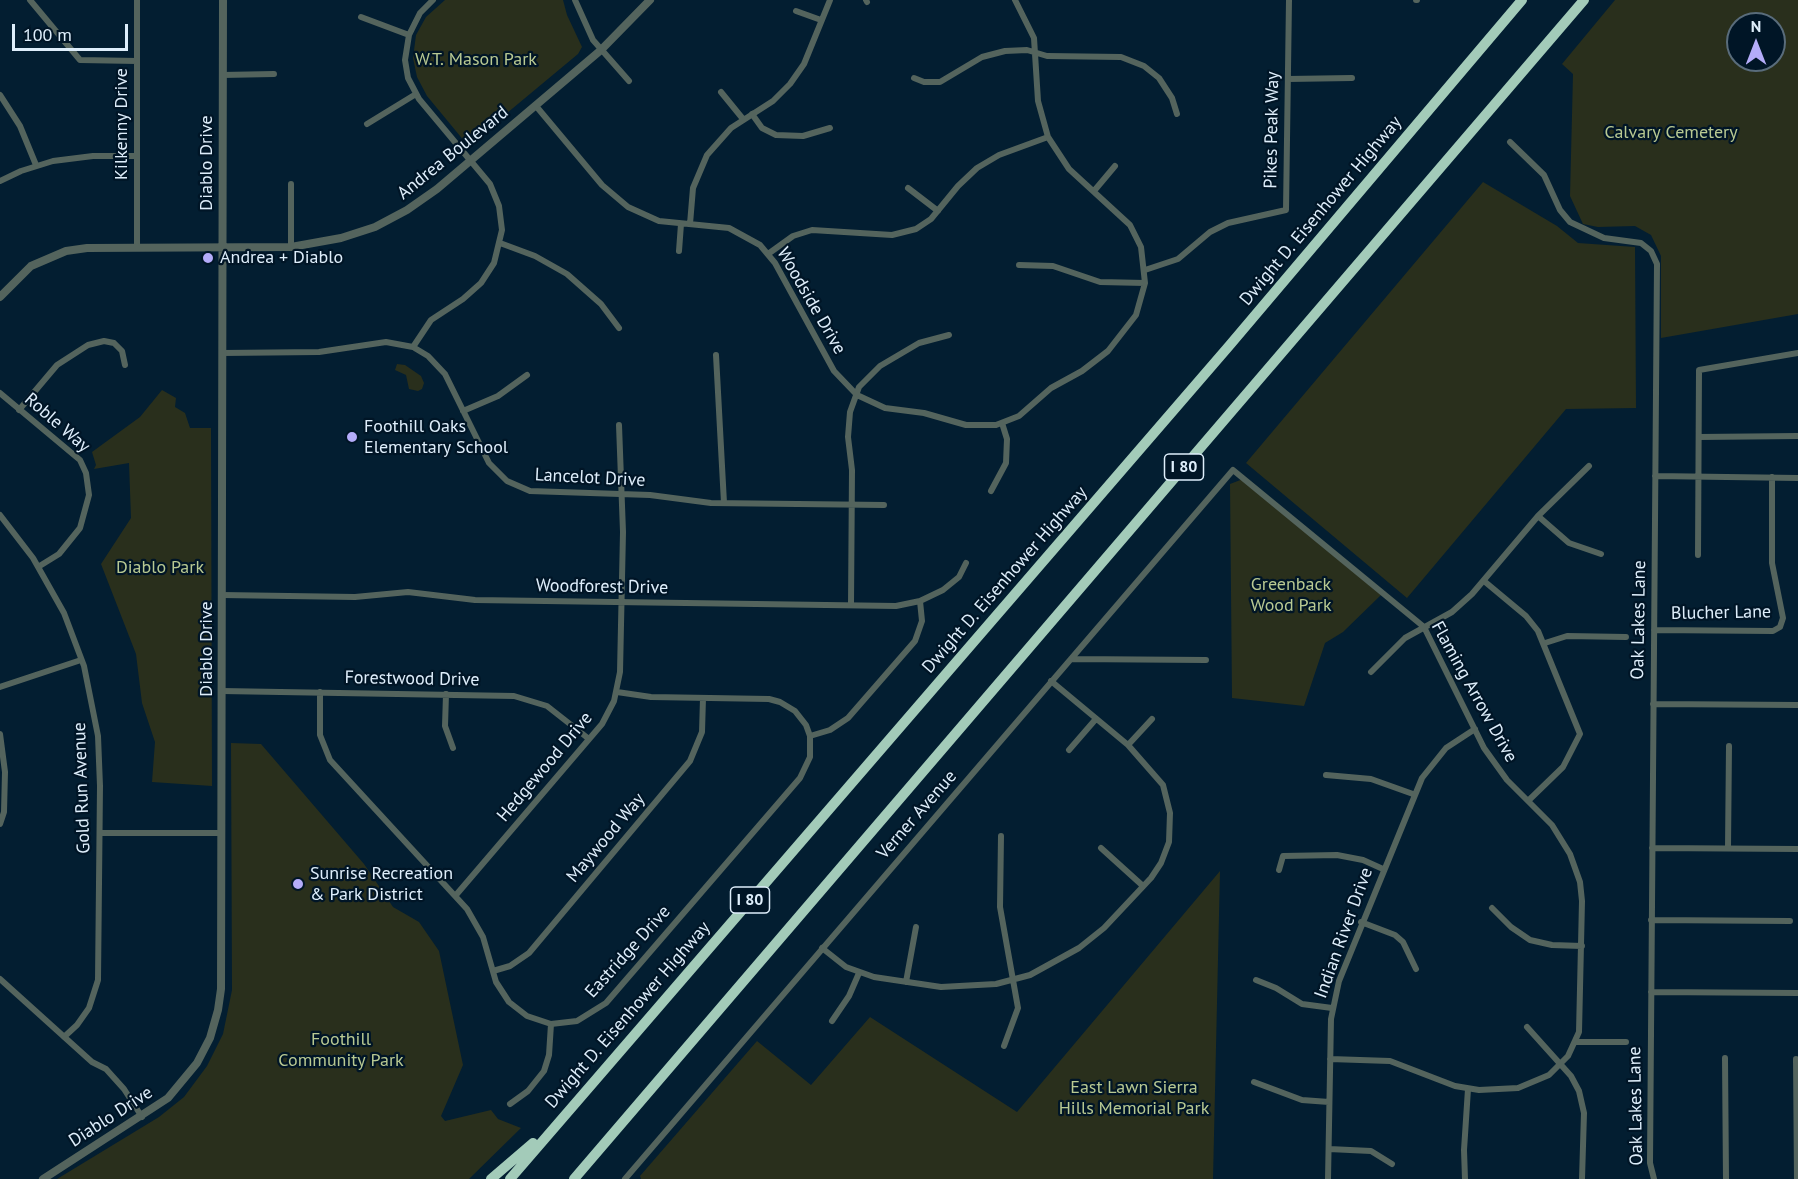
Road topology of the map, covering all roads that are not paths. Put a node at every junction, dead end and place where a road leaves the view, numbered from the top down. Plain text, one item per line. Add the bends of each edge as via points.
1 (30, 0) edge
2 (137, 0) edge
3 (223, 0) edge
4 (418, 0) edge
5 (433, 0) edge
6 (575, 0) edge
7 (650, 0) edge
8 (830, 0) edge
9 (1015, 0) edge
10 (1289, 0) edge
11 (1522, 0) edge
12 (1584, 0) edge
13 (424, 8) junction
14 (796, 10) dead end
15 (361, 17) dead end
16 (821, 20) junction
17 (409, 35) junction
18 (601, 50) junction
19 (1037, 53) junction
20 (137, 62) junction
21 (274, 74) dead end
22 (222, 75) junction
23 (914, 78) dead end
24 (1352, 78) dead end
25 (1288, 79) junction
26 (629, 81) dead end
27 (721, 92) dead end
28 (416, 94) junction
29 (0, 96) edge
30 (536, 106) junction
31 (752, 114) junction
32 (1177, 114) dead end
33 (743, 119) junction
34 (368, 124) dead end
35 (830, 128) dead end
36 (1048, 137) junction
37 (1510, 142) dead end
38 (137, 156) junction
39 (471, 160) junction
40 (36, 165) junction
41 (1115, 166) dead end
42 (0, 181) edge
43 (291, 184) dead end
44 (908, 188) dead end
45 (1094, 192) junction
46 (938, 211) junction
47 (681, 224) junction
48 (690, 224) junction
49 (500, 243) junction
50 (291, 247) junction
51 (137, 248) junction
52 (222, 248) junction
53 (679, 251) dead end
54 (768, 254) junction
55 (1019, 265) dead end
56 (1145, 270) junction
57 (1145, 283) junction
58 (0, 297) edge
59 (619, 328) dead end
60 (949, 335) dead end
61 (413, 347) junction
62 (222, 353) junction
63 (1798, 353) edge
64 (716, 355) dead end
65 (125, 365) dead end
66 (527, 375) dead end
67 (0, 393) edge
68 (857, 395) junction
69 (19, 410) junction
70 (463, 411) junction
71 (1002, 423) junction
72 (619, 425) dead end
73 (1798, 436) edge
74 (1699, 437) junction
75 (1588, 466) dead end
76 (1233, 470) joint
77 (1655, 476) junction
78 (1700, 476) junction
79 (1772, 477) junction
80 (1798, 478) edge
81 (991, 491) dead end
82 (621, 495) junction
83 (724, 503) junction
84 (852, 505) junction
85 (884, 505) dead end
86 (0, 515) edge
87 (1538, 516) junction
88 (1601, 554) dead end
89 (1698, 555) dead end
90 (966, 563) dead end
91 (38, 567) junction
92 (1484, 581) junction
93 (222, 595) junction
94 (920, 601) junction
95 (621, 602) junction
96 (851, 605) junction
97 (1424, 627) junction
98 (1654, 630) junction
99 (1626, 637) dead end
100 (1545, 643) junction
101 (1071, 659) junction
102 (81, 660) junction
103 (1206, 660) dead end
104 (1371, 672) dead end
105 (1052, 681) junction
106 (0, 687) edge
107 (222, 691) junction
108 (320, 692) junction
109 (617, 692) junction
110 (446, 694) junction
111 (703, 698) junction
112 (1653, 704) junction
113 (1798, 705) edge
114 (1152, 719) dead end
115 (1095, 720) junction
116 (1475, 729) junction
117 (0, 734) edge
118 (810, 736) junction
119 (589, 739) junction
120 (1128, 745) junction
121 (1730, 746) dead end
122 (453, 748) dead end
123 (1069, 750) dead end
124 (1326, 775) dead end
125 (1413, 794) junction
126 (1529, 800) junction
127 (0, 824) edge
128 (100, 833) junction
129 (221, 833) junction
130 (1001, 836) dead end
131 (1101, 848) dead end
132 (1652, 848) junction
133 (1728, 848) junction
134 (1798, 849) edge
135 (1383, 869) junction
136 (1279, 870) dead end
137 (1143, 886) junction
138 (456, 895) junction
139 (1492, 908) dead end
140 (1652, 920) junction
141 (1790, 921) dead end
142 (1361, 922) junction
143 (916, 927) dead end
144 (1582, 946) junction
145 (822, 948) junction
146 (1416, 969) dead end
147 (493, 971) junction
148 (859, 973) junction
149 (0, 979) edge
150 (1014, 980) junction
151 (1256, 980) dead end
152 (906, 982) junction
153 (1651, 992) junction
154 (1798, 993) edge
155 (1332, 1008) junction
156 (831, 1021) dead end
157 (551, 1024) junction
158 (1527, 1027) dead end
159 (64, 1037) junction
160 (1576, 1042) junction
161 (1626, 1042) dead end
162 (1004, 1046) dead end
163 (1725, 1058) dead end
164 (1330, 1059) junction
165 (1796, 1059) dead end
166 (1561, 1064) junction
167 (1254, 1083) dead end
168 (1468, 1089) junction
169 (1329, 1102) junction
170 (510, 1104) dead end
171 (142, 1117) junction
172 (548, 1132) junction
173 (1329, 1149) junction
174 (1392, 1164) dead end
175 (43, 1179) edge
176 (491, 1179) edge
177 (510, 1179) edge
178 (574, 1179) edge
179 (625, 1179) edge
180 (1328, 1179) edge
181 (1465, 1179) edge
182 (1582, 1179) edge
183 (1654, 1179) edge
184 (1726, 1179) edge
185 (1797, 1179) edge

1 - 20 street via 80,60
2 - 20 street, Kilkenny Drive
3 - 22 street, Diablo Drive
4 - 13 street
5 - 13 street
6 - 18 street via 586,30
7 - 18 street, Andrea Boulevard
8 - 16 street
9 - 19 street via 1030,25
10 - 25 street, Pikes Peak Way
11 - 172 highway, Dwight D. Eisenhower Highway / I 80 via 1206,373
12 - 178 highway, I 80
13 - 17 street
14 - 16 street
15 - 17 street
16 - 31 street via 798,74 773,101
17 - 28 street via 406,66
18 - 26 street
18 - 30 street, Andrea Boulevard
19 - 23 street via 993,53 940,82
19 - 32 street via 1109,56 1139,63 1166,88
19 - 36 street via 1038,101
20 - 38 street, Kilkenny Drive
21 - 22 street
22 - 52 street, Diablo Drive
24 - 25 street
25 - 56 street, Pikes Peak Way via 1286,210 1236,221 1210,232 1178,259
27 - 33 street
28 - 34 street
28 - 39 street
29 - 40 street via 20,126
30 - 39 street, Andrea Boulevard
30 - 47 street, Woodside Drive via 618,201 648,217
31 - 33 street
31 - 35 street via 762,128 776,135 803,136
33 - 48 street via 722,136 701,165 693,188
36 - 45 street via 1069,169
36 - 46 street via 987,161 967,177
37 - 77 street, Oak Lakes Lane via 1544,175 1570,222 1604,238 1641,243 1655,258
38 - 40 street via 73,158
38 - 51 street, Kilkenny Drive
39 - 49 street via 495,195 501,218
39 - 50 street, Andrea Boulevard via 430,195 392,219 341,238
40 - 42 street
41 - 45 street
43 - 50 street
44 - 46 street
45 - 56 street via 1130,225 1141,247
46 - 54 street via 927,223 910,231 892,235 812,231 782,242
47 - 48 street, Woodside Drive
47 - 53 street
48 - 54 street, Woodside Drive via 734,230
49 - 59 street via 567,274 601,304
49 - 61 street via 481,283 431,320
50 - 52 street, Andrea Boulevard
51 - 52 street, Andrea Boulevard
51 - 58 street, Andrea Boulevard via 76,249 55,254 23,272
52 - 62 street, Diablo Drive
54 - 68 street, Woodside Drive via 834,370
55 - 57 street via 1053,266 1100,282
56 - 57 street
57 - 71 street via 1136,315 1108,351 1051,388 1019,416
60 - 68 street via 919,343 892,357 869,376
61 - 62 street, Lancelot Drive via 386,342 319,352
61 - 70 street, Lancelot Drive via 437,364
62 - 93 street, Diablo Drive
63 - 74 street via 1699,370
64 - 83 street
65 - 69 street via 122,351 114,343 104,340 88,345 57,365
66 - 70 street via 498,396
67 - 69 street, Roble Way
68 - 71 street via 885,408 924,413 966,425
68 - 84 street via 848,424
69 - 91 street, Roble Way via 82,462 88,484 87,506 75,537 59,554
70 - 82 street, Lancelot Drive via 489,463 518,487 543,493
71 - 81 street via 1008,451 1004,469
72 - 82 street, Hedgewood Drive
73 - 74 street
74 - 78 street
75 - 87 street
76 - 97 street, Flaming Arrow Drive
76 - 101 street, Verner Avenue
77 - 78 street
77 - 98 street, Oak Lakes Lane
78 - 79 street
78 - 89 street
79 - 80 street
79 - 98 street, Blucher Lane via 1772,570 1783,618 1780,627 1773,631
82 - 83 street, Lancelot Drive
82 - 95 street, Hedgewood Drive
83 - 84 street, Lancelot Drive
84 - 85 street, Lancelot Drive
84 - 96 street
86 - 91 street, Gold Run Avenue
87 - 88 street via 1569,543
87 - 92 street
90 - 94 street, Woodforest Drive via 959,577
91 - 102 street, Gold Run Avenue via 64,614
92 - 97 street via 1452,612
92 - 100 street via 1526,616
93 - 95 street, Woodforest Drive via 355,597 408,592 475,600
93 - 107 street, Diablo Drive
94 - 96 street, Woodforest Drive via 896,606
94 - 118 street via 922,621 915,641 848,718 830,730
95 - 96 street, Woodforest Drive
95 - 109 street, Hedgewood Drive
97 - 104 street via 1404,638
97 - 116 street, Flaming Arrow Drive
98 - 112 street, Oak Lakes Lane
99 - 100 street via 1567,636
100 - 126 street via 1580,734 1563,767
101 - 103 street
101 - 105 street, Verner Avenue
102 - 106 street
102 - 128 street, Gold Run Avenue via 98,736
105 - 115 street
105 - 145 street, Verner Avenue
107 - 108 street, Forestwood Drive
107 - 129 street, Diablo Drive
108 - 110 street, Forestwood Drive
108 - 138 street, Eastridge Drive via 320,735 330,760
109 - 111 street
109 - 119 street, Hedgewood Drive
110 - 119 street, Forestwood Drive via 514,696 536,701
110 - 122 street via 445,726
111 - 118 street via 780,702 799,715
111 - 147 street, Maywood Way via 702,732 690,761 529,953 510,966
112 - 113 street
112 - 132 street, Oak Lakes Lane
114 - 120 street
115 - 120 street
115 - 123 street
116 - 125 street, Indian River Drive via 1437,757
116 - 126 street, Flaming Arrow Drive via 1493,763
117 - 127 street via 5,782
118 - 157 street, Eastridge Drive via 810,757 800,778 606,1003 577,1021
119 - 138 street, Hedgewood Drive
120 - 137 street via 1163,785 1170,813 1166,853
121 - 133 street
124 - 125 street via 1371,779
125 - 135 street, Indian River Drive
126 - 144 street, Flaming Arrow Drive via 1562,839 1576,870 1582,901
128 - 129 street
128 - 159 street, Gold Run Avenue via 98,980 89,1008
129 - 171 street, Diablo Drive via 221,989 215,1023 189,1076
130 - 150 street via 1000,907
131 - 137 street
132 - 133 street
132 - 140 street, Oak Lakes Lane
133 - 134 street
135 - 136 street via 1350,856 1326,855 1283,856
135 - 142 street, Indian River Drive
137 - 150 street via 1079,948 1052,965
138 - 147 street, Eastridge Drive via 483,936
139 - 144 street via 1530,940
140 - 141 street
140 - 153 street, Oak Lakes Lane
142 - 146 street via 1403,942
142 - 155 street, Indian River Drive
143 - 152 street
144 - 160 street, Flaming Arrow Drive via 1581,1021
145 - 148 street
145 - 179 street, Verner Avenue
147 - 157 street, Eastridge Drive via 508,1002 526,1016
148 - 152 street
148 - 156 street
149 - 159 street
150 - 152 street via 959,988
150 - 162 street via 1018,1008
151 - 155 street via 1302,1004
153 - 154 street
153 - 183 street, Oak Lakes Lane via 1650,1163
155 - 164 street, Indian River Drive
157 - 170 street via 544,1071 528,1092
158 - 166 street
159 - 171 street via 106,1069
160 - 161 street
160 - 166 street, Flaming Arrow Drive
163 - 184 street
164 - 168 street, Flaming Arrow Drive via 1390,1061
164 - 169 street, Indian River Drive
165 - 185 street
166 - 168 street, Flaming Arrow Drive via 1539,1081 1518,1088
166 - 182 street via 1574,1080 1582,1102
167 - 169 street via 1302,1100
168 - 181 street
169 - 173 street, Indian River Drive
171 - 175 street, Diablo Drive
172 - 176 highway
172 - 177 highway, Dwight D. Eisenhower Highway / I 80
173 - 174 street via 1371,1151
173 - 180 street, Indian River Drive

